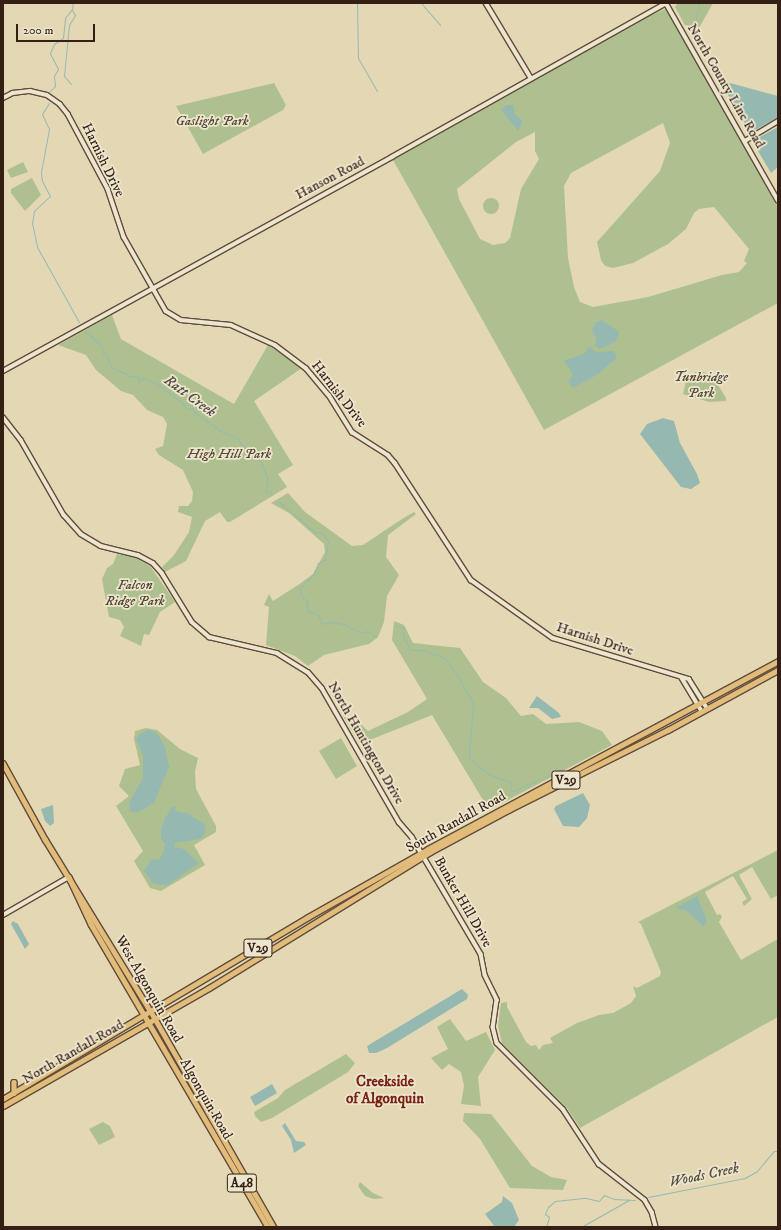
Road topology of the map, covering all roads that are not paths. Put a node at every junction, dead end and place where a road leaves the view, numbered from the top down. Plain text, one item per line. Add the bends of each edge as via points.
1 (486, 3) edge
2 (666, 3) edge
3 (531, 78) junction
4 (3, 98) edge
5 (778, 121) edge
6 (745, 141) junction
7 (778, 200) edge
8 (152, 288) junction
9 (3, 371) edge
10 (3, 417) edge
11 (778, 661) edge
12 (778, 670) edge
13 (682, 678) junction
14 (703, 701) junction
15 (698, 704) junction
16 (707, 708) junction
17 (702, 711) junction
18 (3, 763) edge
19 (423, 855) junction
20 (69, 877) junction
21 (3, 915) edge
22 (96, 932) junction
23 (119, 960) junction
24 (114, 963) junction
25 (134, 984) junction
26 (153, 1015) junction
27 (147, 1018) junction
28 (14, 1082) dead end
29 (14, 1093) junction
30 (3, 1099) edge
31 (3, 1106) edge
32 (268, 1227) edge
33 (274, 1227) edge
34 (656, 1227) edge

1 - 3 street
2 - 3 street, Hanson Road
2 - 6 street, North County Line Road
3 - 8 street, Hanson Road
4 - 8 street, Harnish Drive via 18,92 36,91 52,97 64,108 108,189 120,228
5 - 6 street
6 - 7 street, North County Line Road
8 - 9 street, Hanson Road
8 - 13 street, Harnish Drive via 163,307 174,317 188,321 231,324 275,345 306,368 328,395 352,432 392,459 463,570 474,583 553,638
10 - 19 street, North Huntington Drive via 22,440 66,518 81,534 101,546 138,555 153,563 192,622 209,637 277,653 308,672 322,688 399,822
11 - 14 main road, South Randall Road / V29
12 - 16 main road, South Randall Road / V29
13 - 14 street, Harnish Drive via 692,681
13 - 15 street
14 - 15 main road, South Randall Road / V29
14 - 16 street, Harnish Drive
15 - 17 street
15 - 19 main road, South Randall Road / V29
16 - 17 main road, South Randall Road / V29
17 - 19 main road, South Randall Road / V29
18 - 20 main road, West Algonquin Road / A48
19 - 26 main road, South Randall Road / V29 via 308,917
19 - 26 main road, South Randall Road / V29 via 209,988
19 - 34 street, Bunker Hill Drive via 481,954 485,975 497,1000 494,1032 501,1049 563,1109 590,1153 605,1171 645,1200
20 - 21 street
20 - 22 main road, Algonquin Road / A48
20 - 23 main road, West Algonquin Road / A48
22 - 23 main road
22 - 24 main road, Algonquin Road / A48
23 - 25 main road, West Algonquin Road / A48
24 - 25 main road via 118,964
24 - 27 main road, Algonquin Road / A48
25 - 26 main road, West Algonquin Road / A48
26 - 27 main road, North Randall Road / V29
26 - 33 main road, West Algonquin Road / A48
27 - 29 main road, North Randall Road / V29
27 - 31 main road, North Randall Road / V29
27 - 32 main road, Algonquin Road / A48
28 - 29 main road
29 - 30 main road, North Randall Road / V29

